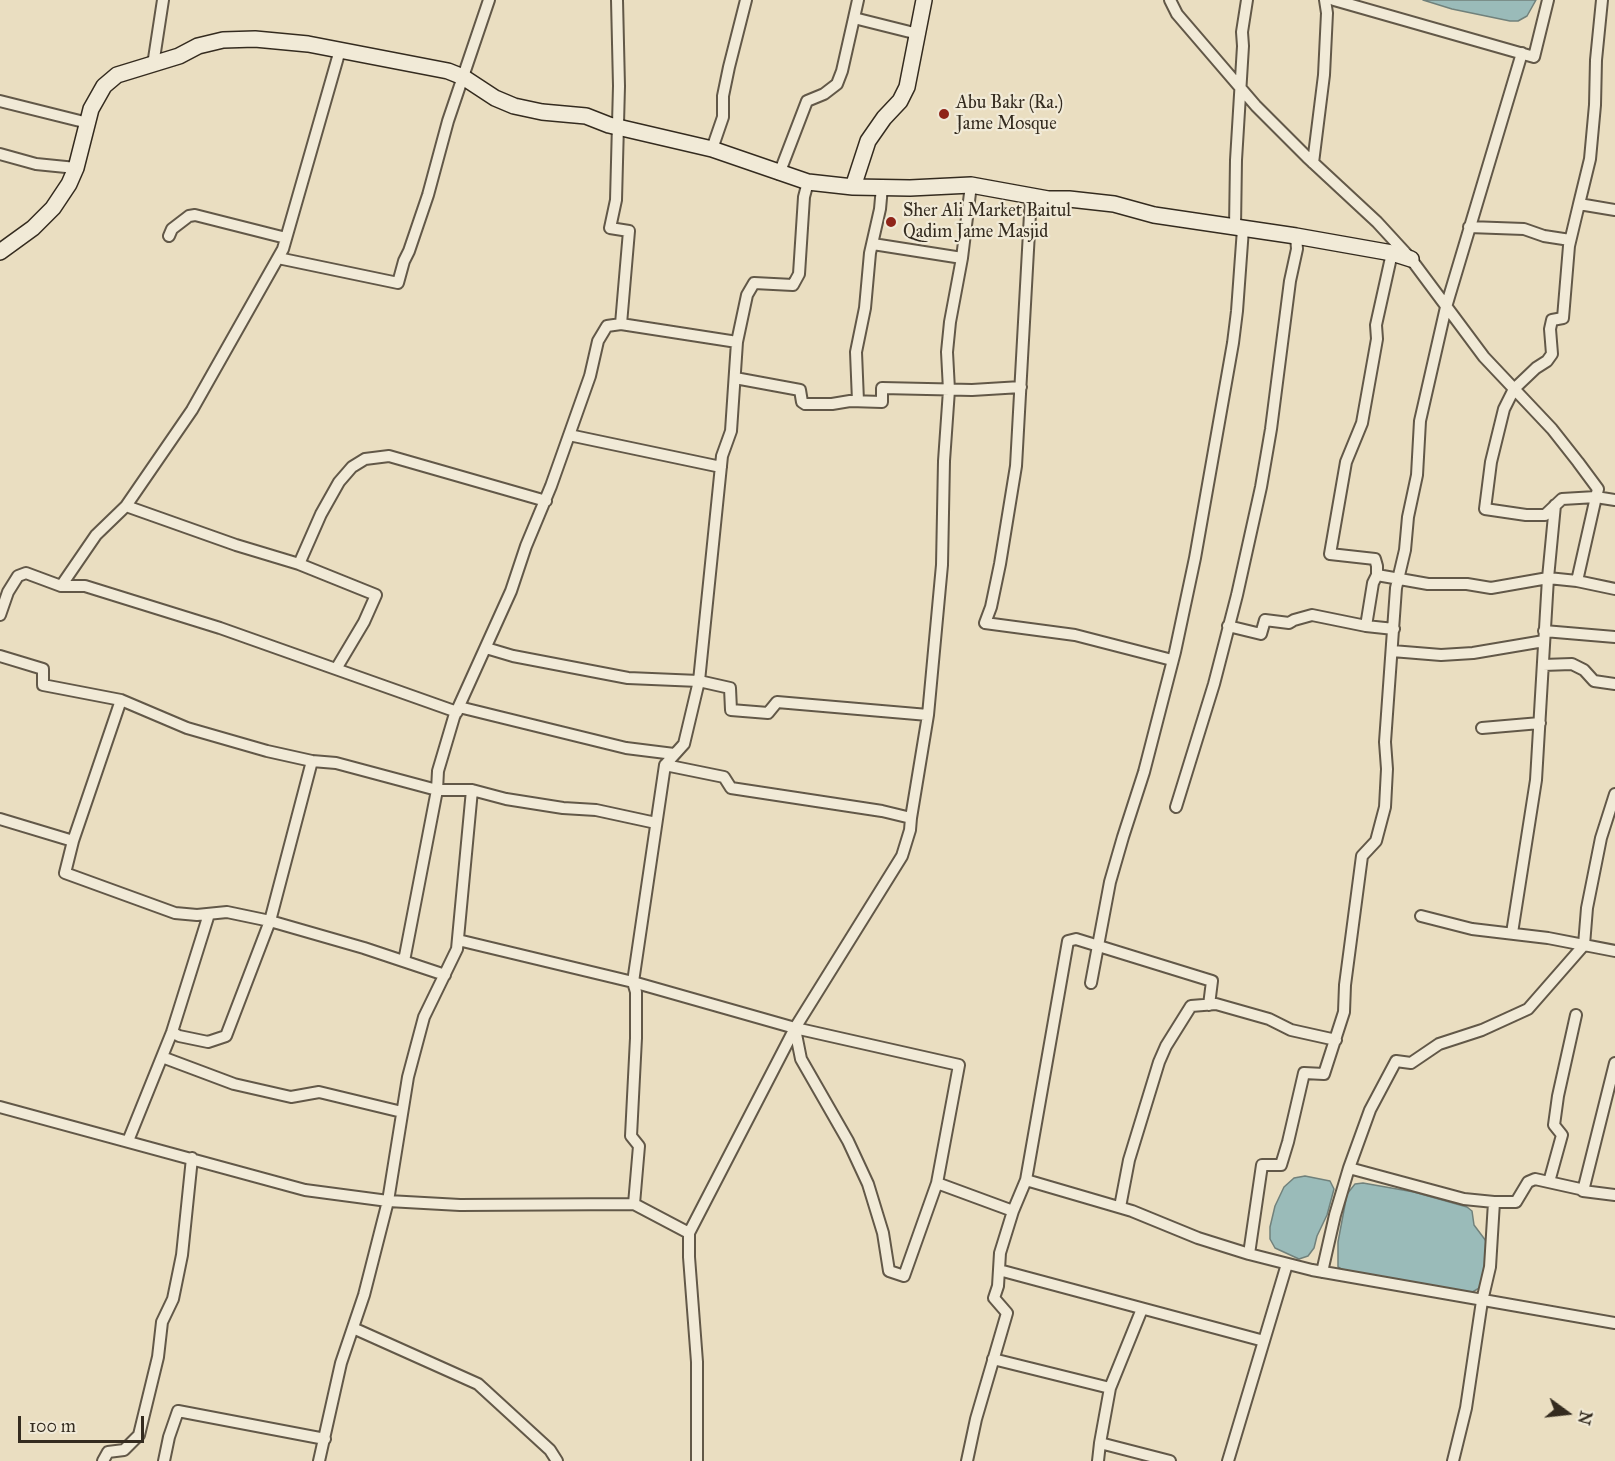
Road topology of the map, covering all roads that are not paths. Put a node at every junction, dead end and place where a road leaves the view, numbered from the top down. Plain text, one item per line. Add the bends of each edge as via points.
1 (163, 0) edge
2 (489, 0) edge
3 (617, 0) edge
4 (746, 0) edge
5 (858, 0) edge
6 (924, 0) edge
7 (1170, 0) edge
8 (1247, 0) edge
9 (1325, 0) edge
10 (1334, 0) edge
11 (1548, 0) edge
12 (1602, 0) edge
13 (854, 18) junction
14 (918, 34) junction
15 (340, 50) junction
16 (1522, 53) junction
17 (153, 65) junction
18 (463, 77) junction
19 (1240, 88) junction
20 (0, 101) edge
21 (88, 123) junction
22 (618, 126) junction
23 (712, 149) junction
24 (0, 154) edge
25 (1313, 163) junction
26 (76, 168) junction
27 (779, 174) junction
28 (808, 182) junction
29 (971, 185) junction
30 (853, 187) junction
31 (882, 187) junction
32 (1031, 196) junction
33 (1579, 204) junction
34 (1615, 210) edge
35 (1469, 226) junction
36 (1239, 228) junction
37 (169, 236) dead end
38 (1296, 236) junction
39 (286, 238) junction
40 (1570, 240) junction
41 (873, 244) junction
42 (0, 252) edge
43 (1392, 253) junction
44 (278, 258) junction
45 (962, 258) junction
46 (1411, 259) junction
47 (1446, 307) junction
48 (621, 324) junction
49 (737, 342) junction
50 (735, 378) junction
51 (1021, 387) junction
52 (1514, 389) junction
53 (948, 390) junction
54 (858, 401) junction
55 (569, 435) junction
56 (721, 467) junction
57 (1596, 497) junction
58 (1615, 500) edge
59 (546, 501) junction
60 (1555, 505) junction
61 (126, 506) junction
62 (299, 564) junction
63 (1377, 575) junction
64 (1548, 578) junction
65 (1398, 579) junction
66 (1577, 581) junction
67 (62, 586) junction
68 (1615, 589) edge
69 (0, 615) edge
70 (1228, 626) junction
71 (1366, 626) junction
72 (1394, 629) junction
73 (1544, 636) junction
74 (1615, 637) edge
75 (486, 648) junction
76 (1392, 651) junction
77 (0, 656) edge
78 (1172, 660) junction
79 (1543, 665) junction
80 (336, 669) junction
81 (699, 681) junction
82 (1615, 684) edge
83 (121, 700) junction
84 (458, 710) junction
85 (928, 715) junction
86 (1540, 723) junction
87 (1482, 728) dead end
88 (674, 754) junction
89 (312, 761) junction
90 (664, 765) junction
91 (437, 790) junction
92 (472, 790) junction
93 (1615, 794) edge
94 (1176, 807) dead end
95 (911, 818) junction
96 (0, 819) edge
97 (656, 823) junction
98 (73, 841) junction
99 (209, 914) junction
100 (1421, 916) dead end
101 (270, 921) junction
102 (1512, 933) junction
103 (458, 940) junction
104 (1584, 945) junction
105 (1098, 946) junction
106 (1615, 951) edge
107 (404, 961) junction
108 (445, 975) junction
109 (633, 982) junction
110 (1091, 983) dead end
111 (1209, 1005) junction
112 (1576, 1015) dead end
113 (795, 1028) junction
114 (172, 1032) junction
115 (1336, 1040) junction
116 (162, 1057) junction
117 (1615, 1063) edge
118 (0, 1107) edge
119 (402, 1112) junction
120 (128, 1141) junction
121 (192, 1158) junction
122 (1349, 1168) junction
123 (1026, 1180) junction
124 (1549, 1182) junction
125 (937, 1183) junction
126 (1583, 1191) junction
127 (1615, 1195) edge
128 (388, 1201) junction
129 (1494, 1202) junction
130 (634, 1204) junction
131 (1120, 1207) junction
132 (1013, 1212) junction
133 (689, 1233) junction
134 (1249, 1254) junction
135 (1287, 1264) junction
136 (999, 1270) junction
137 (1322, 1272) junction
138 (1482, 1301) junction
139 (1142, 1309) junction
140 (1615, 1323) edge
141 (353, 1328) junction
142 (1264, 1341) junction
143 (993, 1359) junction
144 (1110, 1388) junction
145 (325, 1439) junction
146 (1100, 1443) junction
147 (103, 1461) edge
148 (164, 1461) edge
149 (319, 1461) edge
150 (557, 1461) edge
151 (697, 1461) edge
152 (966, 1461) edge
153 (1098, 1461) edge
154 (1170, 1461) edge
155 (1228, 1461) edge
156 (1453, 1461) edge

1 - 17 street
2 - 18 street
3 - 22 street
4 - 23 street via 723,96 723,117
5 - 13 street
6 - 14 street
7 - 19 street via 1177,14
8 - 19 street
9 - 25 street via 1324,75
10 - 16 street
11 - 16 street via 1534,57
12 - 33 street via 1589,168
13 - 14 street
13 - 27 street via 837,84 807,101
14 - 30 street via 907,87 868,141
15 - 17 street via 255,39 223,40
15 - 18 street
15 - 39 street
16 - 35 street
17 - 21 street via 117,75 104,86
18 - 22 street via 514,106 586,116
18 - 44 street via 398,283
19 - 25 street
19 - 36 street
20 - 21 street
21 - 26 street
22 - 23 street
22 - 48 street via 616,200 610,228 629,231
23 - 27 street
24 - 26 street via 36,164
25 - 46 street
26 - 42 street via 52,208
27 - 28 street
28 - 30 street
28 - 49 street via 800,274 793,285 754,283 747,295
29 - 31 street
29 - 32 street
29 - 45 street
30 - 31 street
31 - 41 street
32 - 36 street via 1114,204 1154,215
32 - 51 street
33 - 34 street
33 - 40 street
35 - 40 street via 1524,229
35 - 47 street
36 - 38 street
36 - 78 street via 1238,311 1213,463
37 - 39 street via 172,229 195,215
38 - 43 street
38 - 70 street via 1268,450
39 - 44 street
40 - 52 street via 1563,318 1552,321 1550,329 1552,354
41 - 45 street
41 - 54 street via 856,352
43 - 46 street
43 - 63 street via 1376,325 1362,423 1346,462 1330,554 1375,559
44 - 61 street via 192,410
45 - 53 street via 950,322
46 - 47 street
47 - 52 street
47 - 65 street via 1420,421 1417,475
48 - 49 street
48 - 55 street via 607,326 598,340
49 - 50 street
50 - 54 street via 800,390 805,404
50 - 56 street via 731,430
51 - 53 street
51 - 78 street via 1016,466 1000,564 985,623 1075,635
52 - 57 street via 1578,462 1598,489
52 - 60 street via 1499,426 1485,509 1545,515
53 - 54 street via 882,388 882,402
53 - 85 street via 942,566
55 - 56 street
55 - 59 street
56 - 81 street
57 - 58 street
57 - 60 street via 1562,499
57 - 66 street
59 - 62 street via 389,456 365,459 339,482
59 - 75 street
60 - 64 street
61 - 62 street
61 - 67 street via 96,536
62 - 80 street via 376,595
63 - 65 street
63 - 71 street
64 - 65 street via 1491,588
64 - 66 street
64 - 73 street
65 - 72 street
66 - 68 street
67 - 69 street via 26,573 18,576
67 - 80 street via 85,586
70 - 71 street via 1261,634 1265,620 1289,623 1311,615
70 - 94 street
71 - 72 street
72 - 76 street
73 - 74 street
73 - 76 street via 1473,653 1441,656
73 - 79 street
75 - 81 street via 628,678
75 - 84 street
76 - 115 street via 1385,807 1376,841 1362,856 1344,1012
77 - 83 street via 43,669 44,685
78 - 105 street via 1144,772 1110,882
79 - 82 street via 1572,664 1594,681
79 - 86 street
80 - 84 street
81 - 85 street via 730,688 731,710 768,713 777,702
81 - 88 street via 684,744
83 - 89 street via 187,728
83 - 98 street
84 - 88 street via 626,748
84 - 91 street via 438,771
85 - 95 street
86 - 87 street
86 - 102 street via 1536,780
88 - 90 street
89 - 91 street via 336,763
89 - 101 street
90 - 95 street via 724,777 731,788
90 - 97 street
91 - 92 street
91 - 107 street
92 - 97 street
92 - 103 street
93 - 104 street via 1599,849
95 - 113 street via 903,856
96 - 98 street
97 - 109 street
98 - 99 street via 65,873 175,913
99 - 101 street via 227,912
99 - 114 street
100 - 102 street via 1472,929
101 - 107 street
101 - 114 street via 226,1036 208,1042
102 - 104 street
103 - 108 street
103 - 109 street
104 - 106 street
104 - 122 street via 1528,1009 1440,1044 1411,1063 1396,1061 1370,1110
105 - 110 street
105 - 111 street via 1212,981
105 - 123 street via 1076,939 1068,941
107 - 108 street
108 - 119 street via 424,1017
109 - 113 street
109 - 130 street via 636,1038 631,1136 639,1146
111 - 115 street via 1239,1010 1291,1030
111 - 131 street via 1191,1006 1166,1046 1129,1160
112 - 124 street via 1554,1125 1562,1135
113 - 125 street via 959,1065
113 - 125 street via 801,1059 868,1184 889,1270 904,1276
113 - 133 street
114 - 116 street
115 - 134 street via 1324,1074 1304,1073 1281,1165 1262,1165
116 - 119 street via 234,1084 291,1097 319,1092
116 - 120 street
117 - 126 street
118 - 120 street
119 - 128 street
120 - 121 street
121 - 128 street via 305,1190
121 - 147 street via 182,1255 173,1299 162,1322 158,1357 139,1435 124,1450 108,1452
122 - 129 street via 1464,1199
122 - 137 street
123 - 131 street
123 - 132 street
124 - 126 street
124 - 129 street via 1534,1179 1516,1202
125 - 132 street
126 - 127 street
128 - 130 street via 460,1205
128 - 141 street
129 - 138 street via 1490,1267
130 - 133 street
131 - 134 street
132 - 136 street via 1000,1253
133 - 151 street via 697,1362
134 - 135 street
135 - 137 street
135 - 142 street
136 - 139 street
136 - 143 street via 994,1298 1007,1312
137 - 138 street
138 - 140 street
138 - 156 street via 1466,1408
139 - 142 street
139 - 144 street
141 - 145 street
141 - 150 street via 478,1384
142 - 155 street
143 - 144 street
143 - 152 street
144 - 146 street
145 - 148 street via 178,1411
145 - 149 street
146 - 153 street
146 - 154 street

